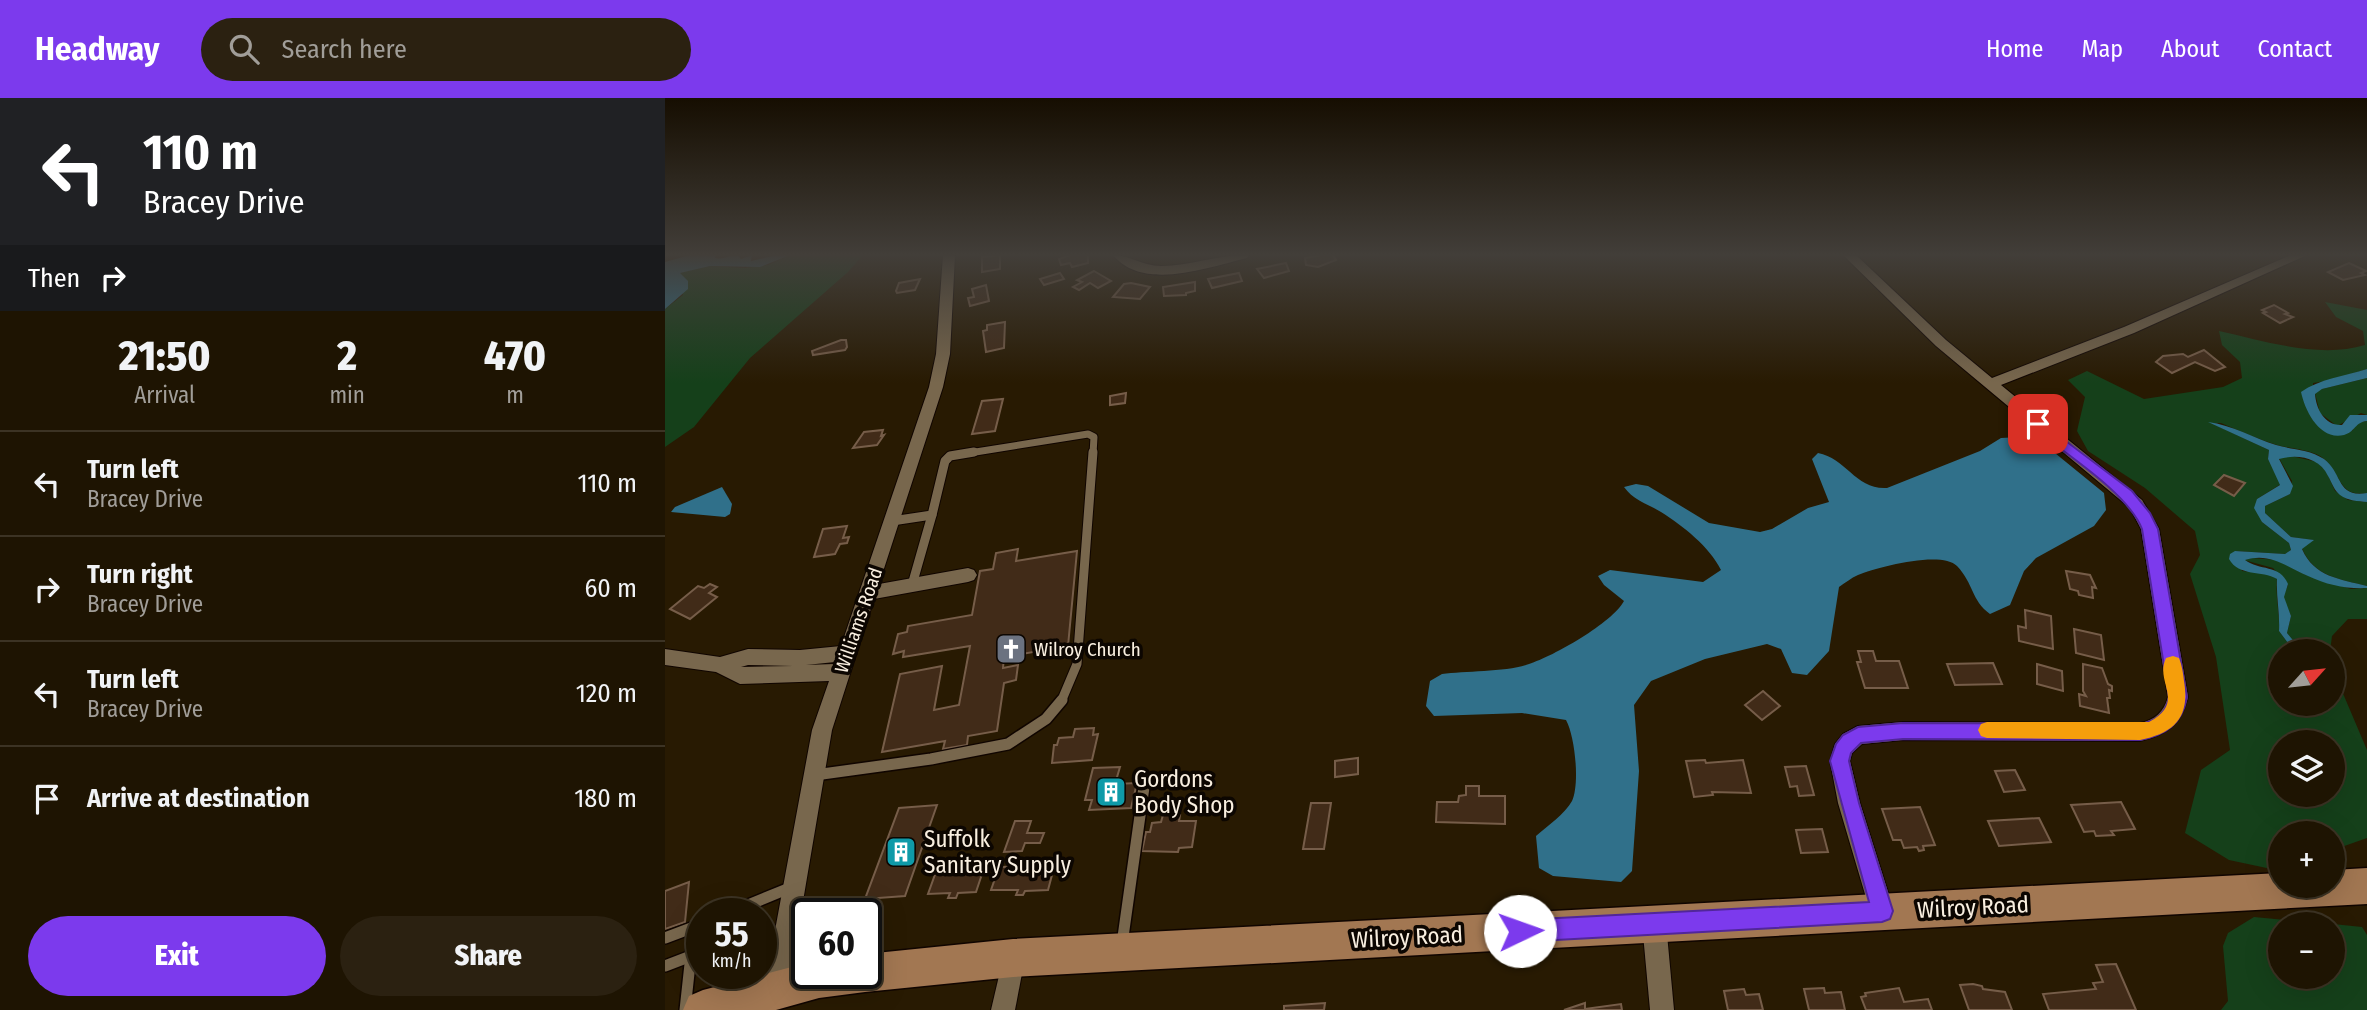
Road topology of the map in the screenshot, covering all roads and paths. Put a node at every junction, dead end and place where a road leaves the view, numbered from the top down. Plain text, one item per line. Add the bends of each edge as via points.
1 (946, 298) edge
2 (1893, 298) edge
3 (2203, 298) edge
4 (1990, 384) junction
5 (932, 515) junction
6 (892, 521) junction
7 (968, 575) dead end
8 (912, 585) junction
9 (866, 594) junction
10 (846, 653) junction
11 (665, 657) edge
12 (720, 666) junction
13 (840, 672) junction
14 (814, 775) junction
15 (1145, 780) dead end
16 (793, 886) junction
17 (2367, 886) edge
18 (764, 898) edge
19 (1882, 911) junction
20 (1654, 923) junction
21 (686, 930) edge
22 (665, 938) edge
23 (1121, 952) junction
24 (686, 958) edge
25 (1013, 958) junction
26 (665, 966) edge
27 (882, 971) edge
28 (791, 987) edge
29 (697, 989) edge
30 (776, 990) junction
31 (701, 1010) edge
32 (1003, 1010) edge
33 (1662, 1010) edge

1 - 6 street, Williams Road via 936,387
2 - 4 street
3 - 4 street
4 - 19 street via 2126,495 2145,517 2174,671 2176,710 2167,722 2140,732 1903,731 1858,735 1850,740 1840,761
5 - 6 lane
5 - 8 lane
5 - 14 lane via 950,456 1088,434 1094,437 1078,654 1068,690 1046,719 1008,744
6 - 9 street, Williams Road
7 - 8 street
8 - 9 street
9 - 10 street, Williams Road
10 - 12 street via 800,659 748,657
10 - 13 street, Williams Road
11 - 12 street
12 - 13 street via 740,676
13 - 14 street, Williams Road
14 - 16 street, Williams Road
15 - 23 lane
16 - 18 lane
16 - 30 street, Williams Road
17 - 19 main road, Wilroy Road
19 - 20 main road, Wilroy Road
20 - 23 main road, Wilroy Road
20 - 33 street
21 - 22 lane
23 - 25 main road, Wilroy Road
24 - 26 lane
25 - 27 main road, Wilroy Road
25 - 32 street
28 - 30 main road, Wilroy Road
29 - 31 lane
30 - 31 main road, Wilroy Road

